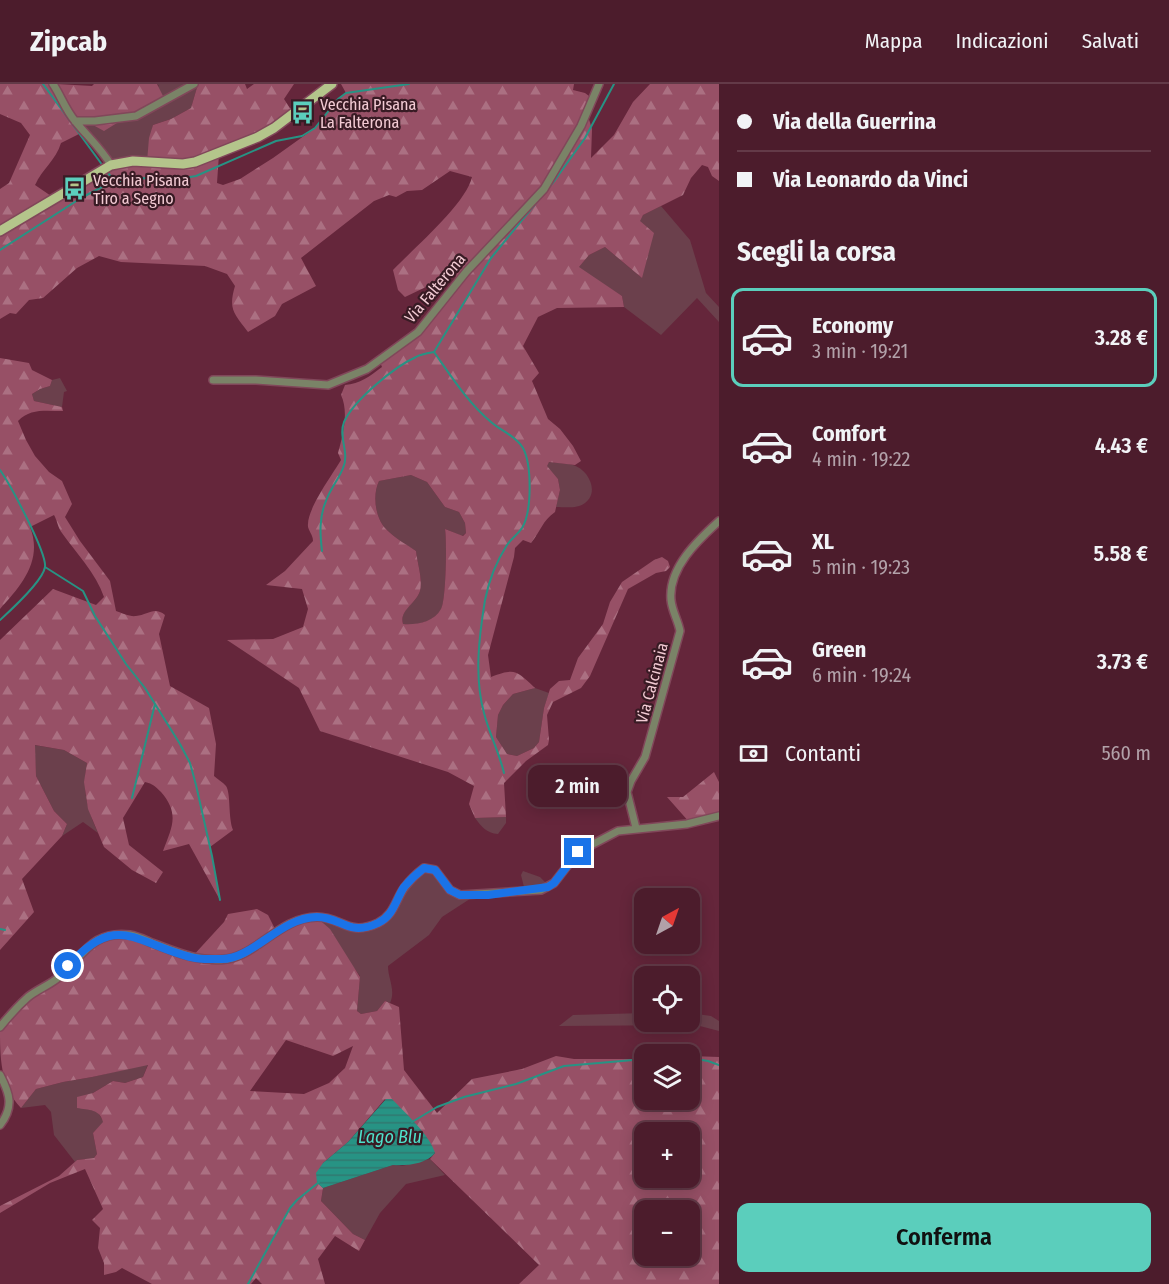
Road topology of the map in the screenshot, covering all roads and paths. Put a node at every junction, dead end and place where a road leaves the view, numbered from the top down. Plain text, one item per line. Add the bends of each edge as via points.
1 (53, 84) edge
2 (194, 84) edge
3 (333, 84) edge
4 (599, 84) edge
5 (75, 121) junction
6 (111, 165) junction
7 (0, 231) edge
8 (213, 380) dead end
9 (719, 521) edge
10 (719, 816) edge
11 (636, 828) junction
12 (0, 1027) edge
13 (0, 1075) edge
14 (0, 1125) edge

1 - 5 street
2 - 5 street via 136,116
3 - 6 main road via 269,131 207,158 183,164 134,161
4 - 8 street, Via Falterona via 581,126 544,189 466,272 418,332 367,369 327,385
5 - 6 street
6 - 7 main road
9 - 11 street, Via Calcinaia via 682,561 672,586 671,599 680,631 645,757 627,792
10 - 11 street via 687,824
11 - 12 street via 618,831 587,846 554,883 541,890 460,895 450,890 435,870 424,868 403,889 388,917 377,923 350,928 316,917 276,931 237,956 225,959 191,958 129,935 109,936 91,944 59,977 29,996
13 - 14 street via 11,1100

